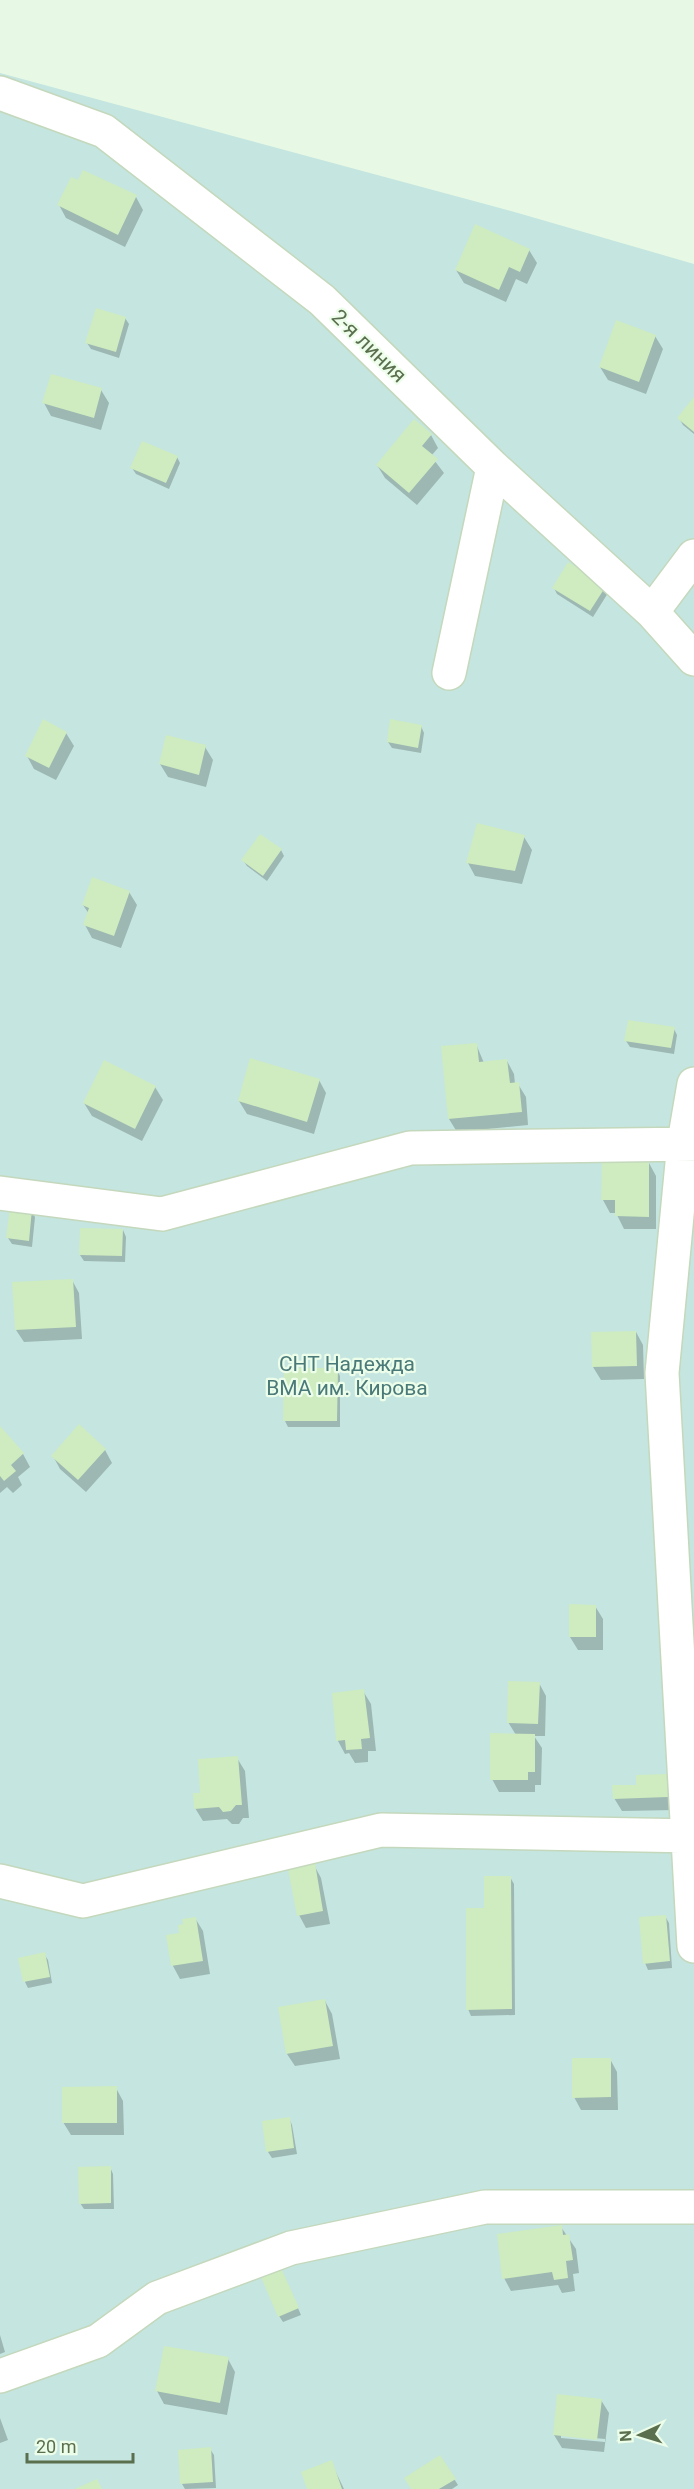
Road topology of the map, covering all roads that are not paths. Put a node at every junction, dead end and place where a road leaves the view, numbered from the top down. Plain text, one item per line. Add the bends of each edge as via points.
1 (0, 93) edge
2 (493, 467) junction
3 (694, 556) edge
4 (651, 612) junction
5 (694, 659) edge
6 (449, 673) dead end
7 (694, 1084) edge
8 (689, 1143) edge
9 (0, 1193) edge
10 (692, 1836) edge
11 (0, 1881) edge
12 (694, 1946) edge
13 (694, 2207) edge
14 (0, 2376) edge

1 - 2 street, 2-я линия via 104,131 322,300
2 - 4 street, 2-я линия
2 - 6 street
3 - 4 street
4 - 5 street, 2-я линия
7 - 8 street
8 - 9 street via 410,1148 162,1214
8 - 10 street via 662,1373
10 - 11 street via 381,1830 83,1901
10 - 12 street
13 - 14 street via 485,2207 291,2248 157,2298 98,2341

